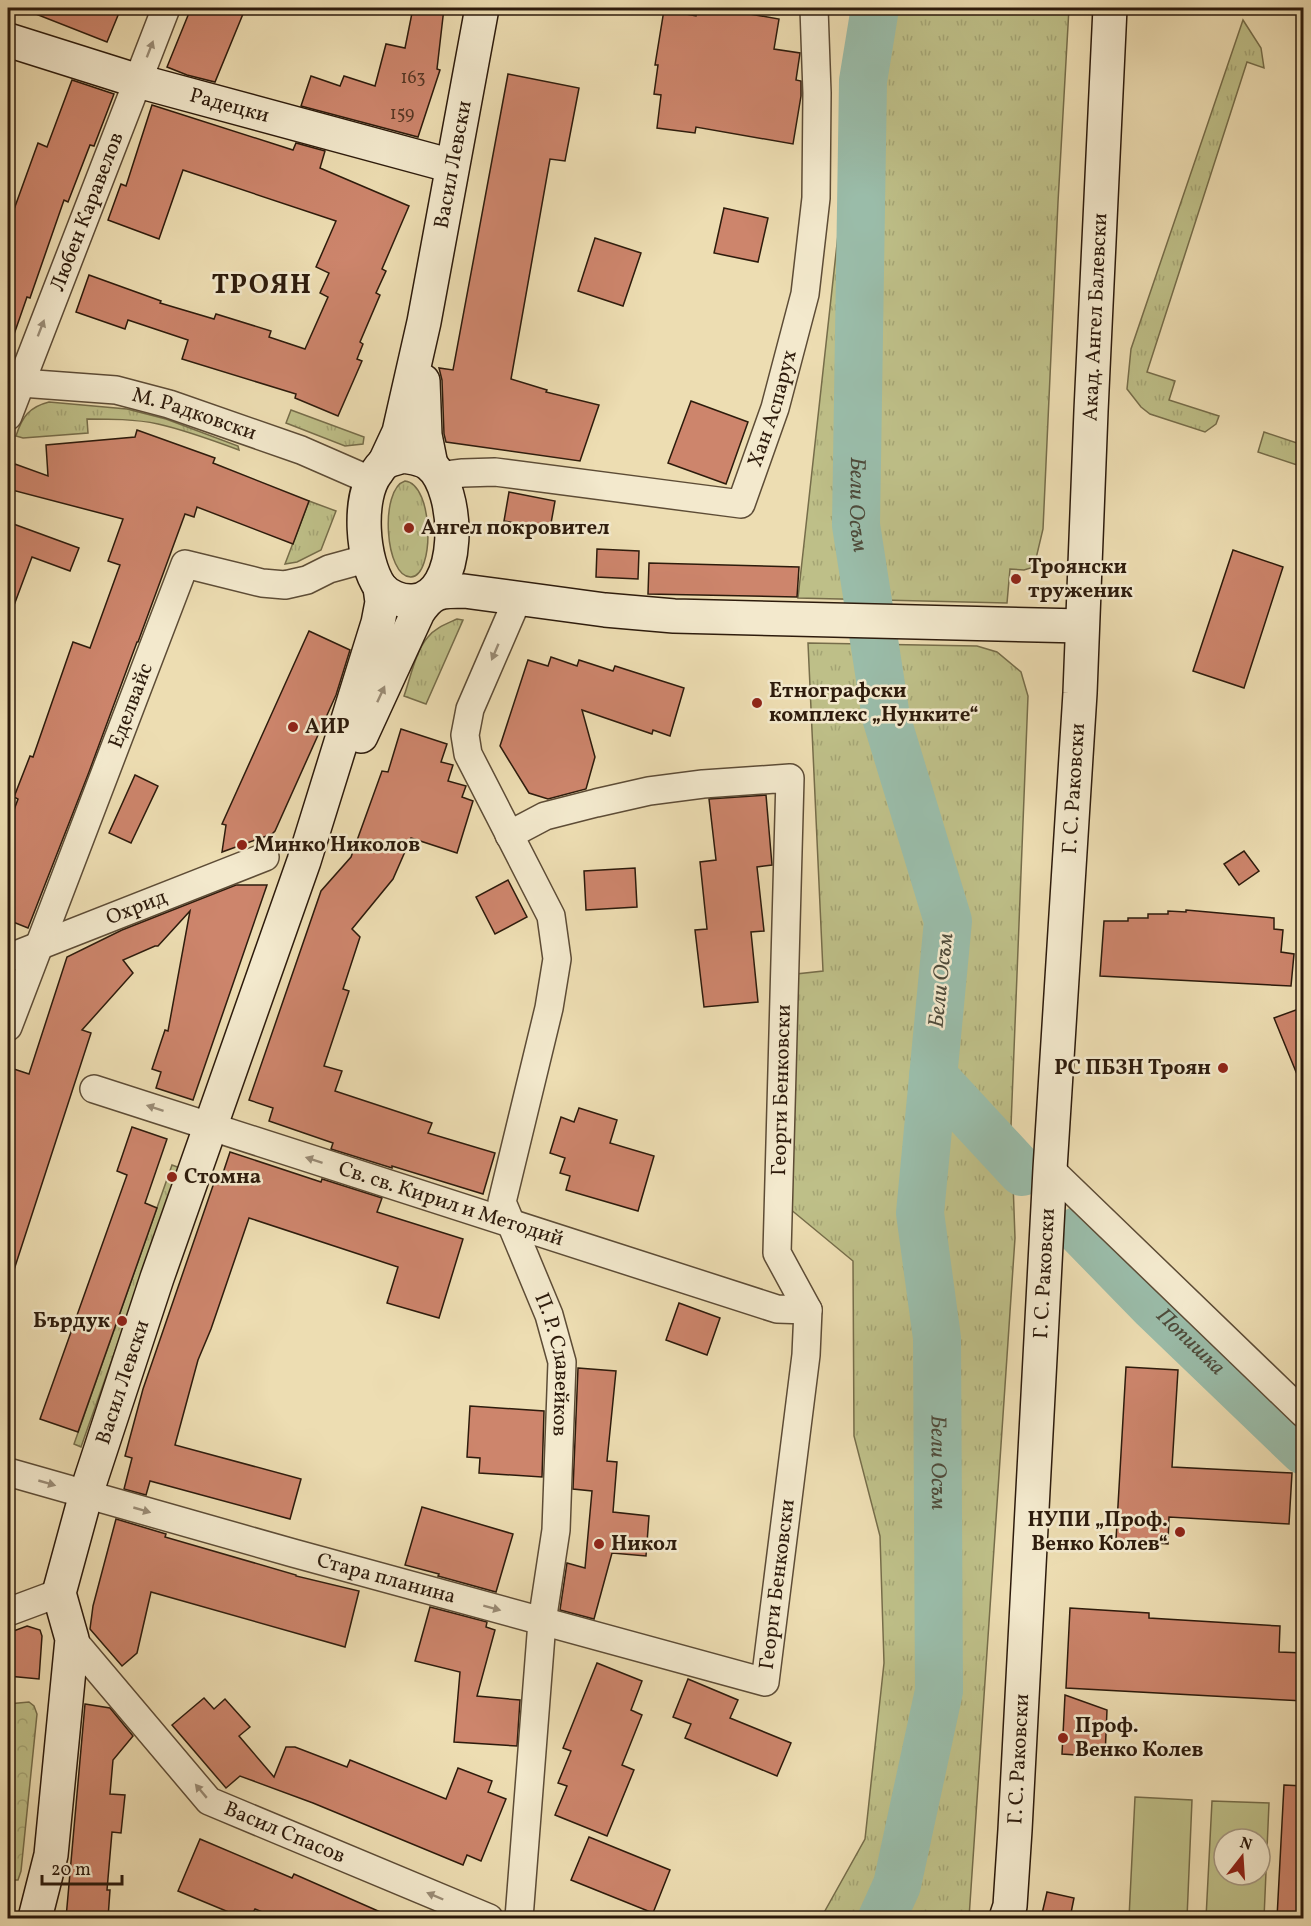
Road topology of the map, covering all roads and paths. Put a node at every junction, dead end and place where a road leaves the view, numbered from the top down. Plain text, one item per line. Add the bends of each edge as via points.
1 (166, 8) edge
2 (482, 8) edge
3 (814, 8) edge
4 (1110, 8) edge
5 (8, 40) edge
6 (138, 81) junction
7 (452, 166) junction
8 (424, 322) junction
9 (14, 382) edge
10 (8, 416) edge
11 (378, 471) junction
12 (435, 471) junction
13 (452, 539) junction
14 (375, 573) junction
15 (428, 597) junction
16 (518, 598) junction
17 (568, 605) junction
18 (1082, 626) junction
19 (509, 835) junction
20 (266, 857) dead end
21 (304, 861) junction
22 (39, 946) junction
23 (8, 958) edge
24 (8, 1027) edge
25 (94, 1089) dead end
26 (211, 1127) junction
27 (1050, 1169) junction
28 (510, 1223) junction
29 (808, 1310) junction
30 (1304, 1414) edge
31 (8, 1472) edge
32 (86, 1494) junction
33 (59, 1593) junction
34 (8, 1612) edge
35 (542, 1622) junction
36 (72, 1639) junction
37 (765, 1682) joint
38 (35, 1918) edge
39 (489, 1918) edge
40 (519, 1918) edge
41 (1006, 1918) edge

6 -> 1 street, Любен Каравелов
2 - 7 street, Васил Левски
3 - 12 street, Хан Аспарух via 816,198 805,294 775,408 741,504 495,472
4 - 18 street, Акад. Ангел Балевски
5 - 6 street, Радецки
6 - 7 street, Радецки
9 -> 6 street, Любен Каравелов
7 - 8 street, Васил Левски
8 - 11 street, Васил Левски via 399,432
8 - 12 street, Васил Левски via 424,435
9 - 10 street, Любен Каравелов
9 - 11 street, М. Радковски via 116,390
11 - 12 street via 403,456 418,458
11 - 14 street via 364,514 364,533
12 - 13 street via 451,512
13 - 15 street via 448,566 440,585
13 - 17 street via 460,557 484,578
14 - 15 street via 395,598 412,601
14 - 21 street, Васил Левски via 382,602 378,623
14 - 22 street, Еделвайс via 329,569 285,585 185,564
15 - 16 street via 464,591
21 -> 15 street, Васил Левски
16 - 17 street
16 -> 19 street, П. Р. Славейков via 470,709 465,735 468,754
17 - 18 street via 674,616
18 - 27 street, Г. С. Раковски
19 - 28 street, П. Р. Славейков via 551,916 557,959 549,1008 502,1202
19 - 29 street, Георги Бенковски via 545,816 649,791 790,778 777,1252
20 - 22 street, Охрид
21 - 26 street, Васил Левски
22 - 23 street, Охрид
22 - 24 street, Еделвайс
26 -> 25 street, Св. св. Кирил и Методий
28 -> 26 street, Св. св. Кирил и Методий
26 - 32 street, Васил Левски
27 - 30 street
27 - 41 street, Г. С. Раковски via 1015,1830
28 - 29 street, Св. св. Кирил и Методий via 777,1309
28 - 35 street, П. Р. Славейков via 549,1315 562,1362 556,1530
29 - 37 street, Георги Бенковски
31 -> 32 street, Стара планина
32 - 33 street, Васил Левски
32 -> 35 street, Стара планина
33 - 34 street
33 - 36 street
35 - 37 street, Стара планина
35 - 40 street, П. Р. Славейков
36 - 38 street via 51,1855
39 -> 36 street, Васил Спасов via 209,1801

